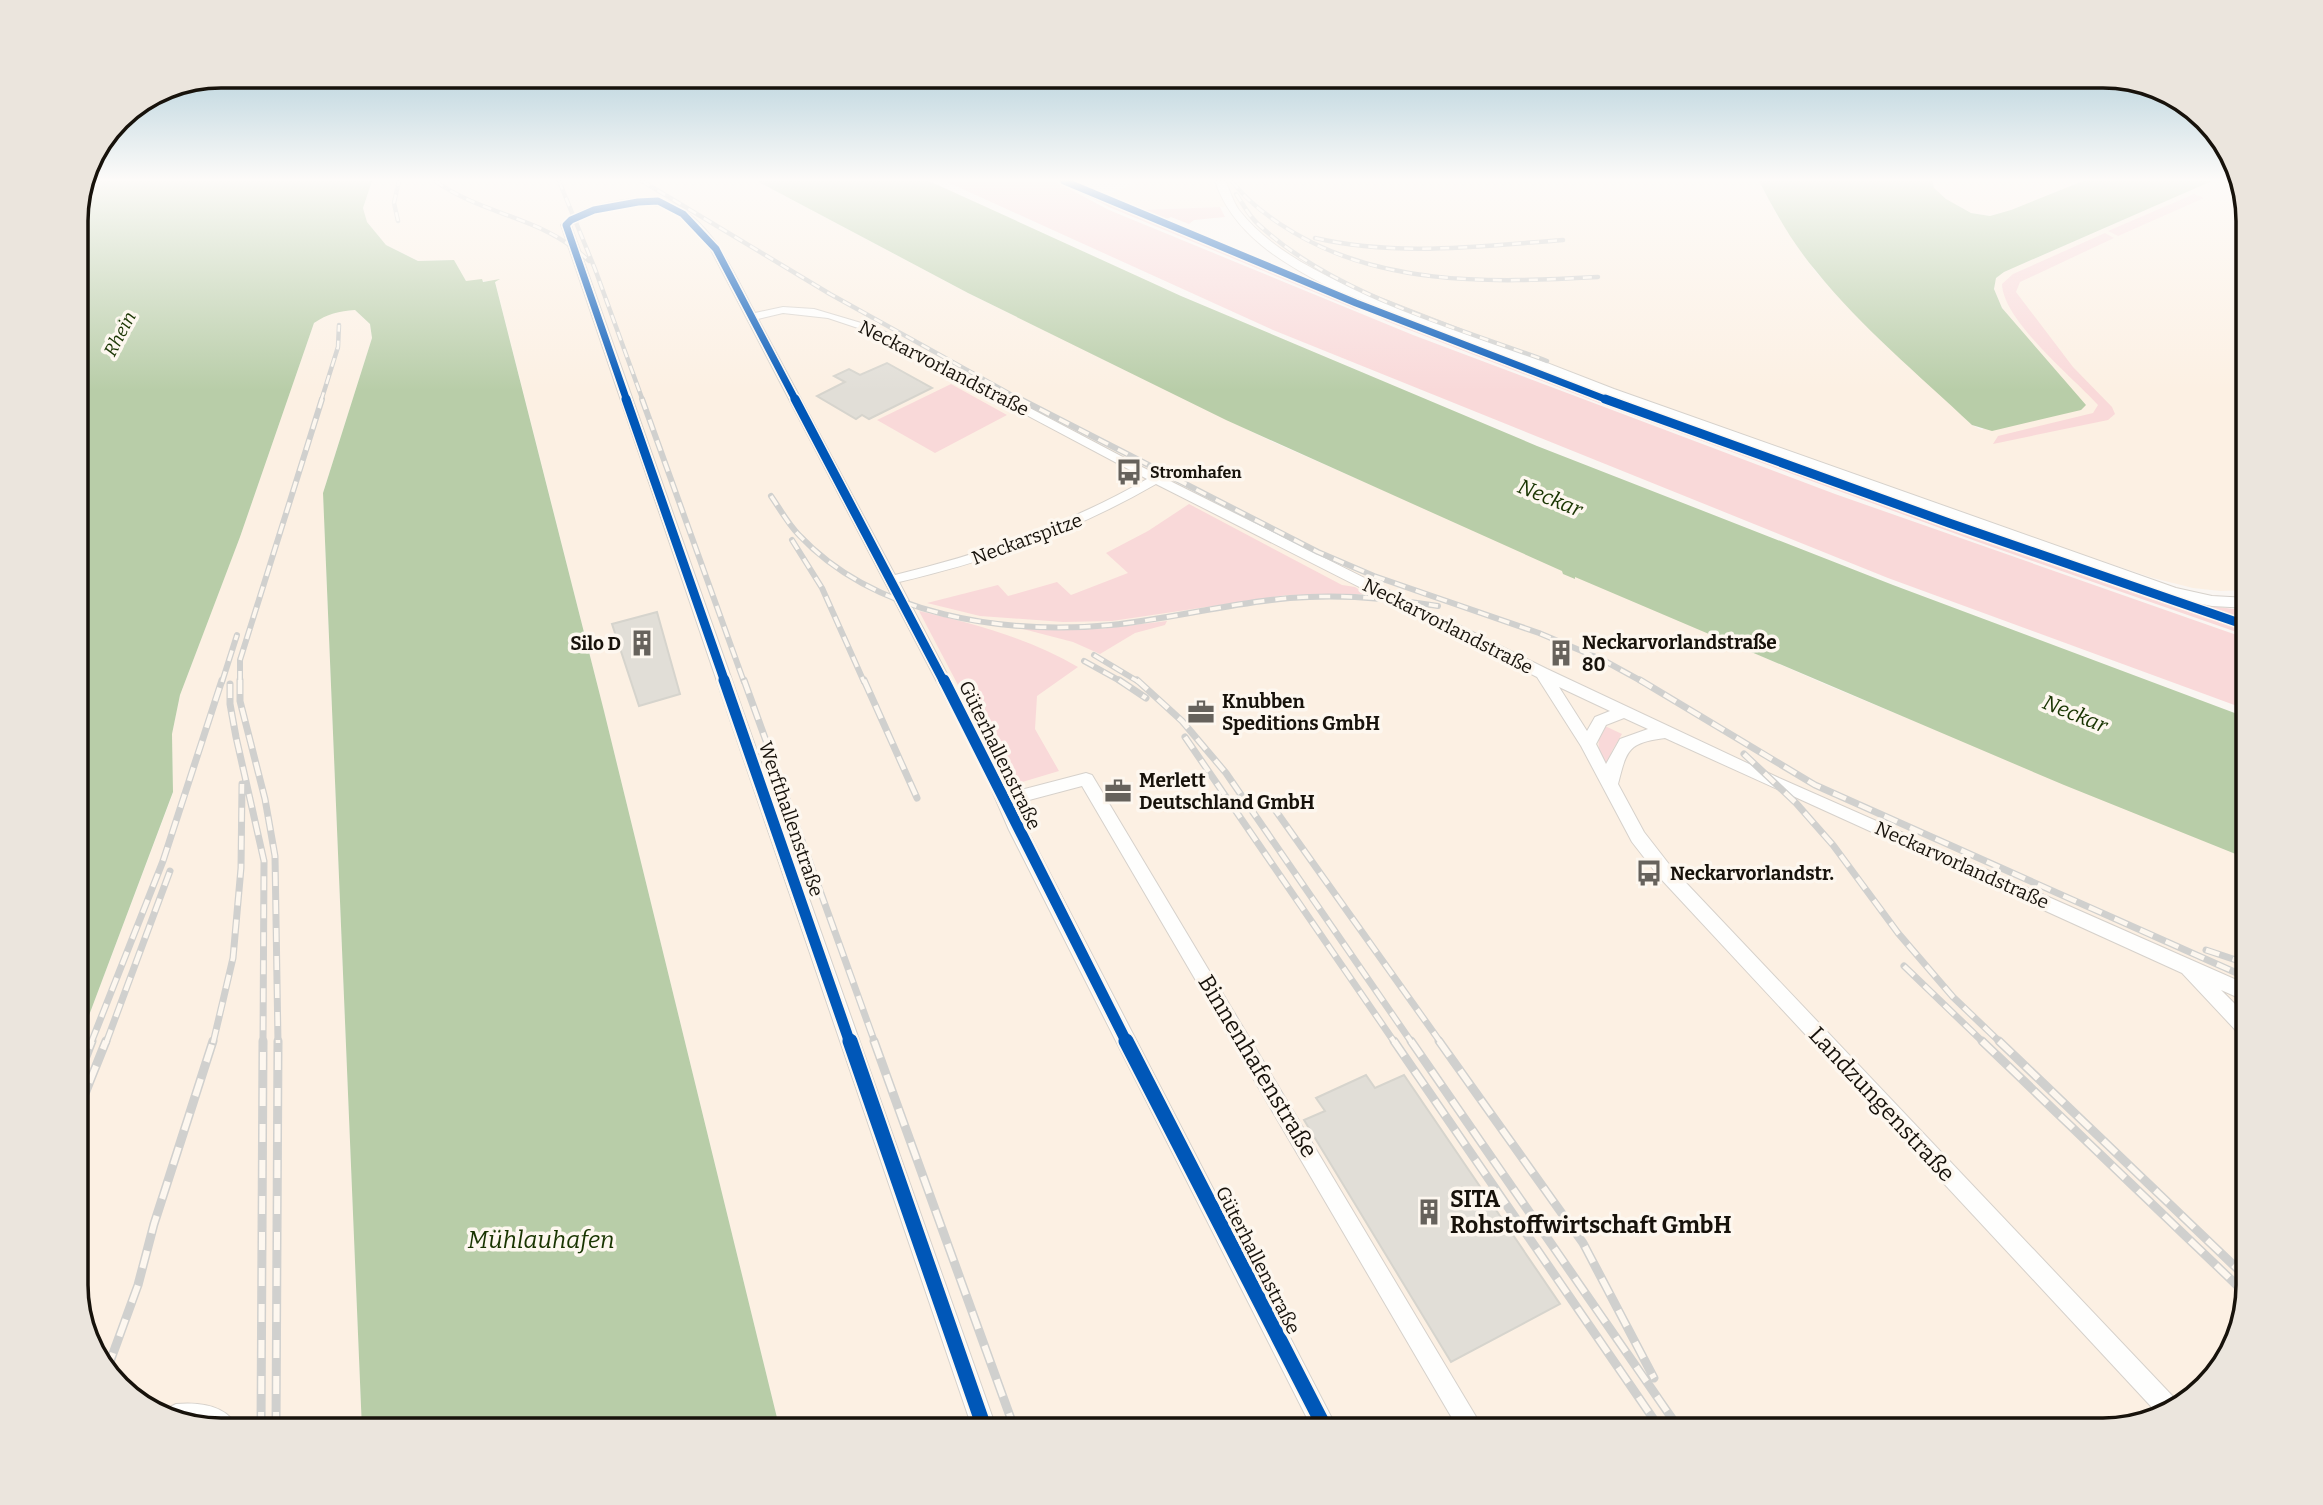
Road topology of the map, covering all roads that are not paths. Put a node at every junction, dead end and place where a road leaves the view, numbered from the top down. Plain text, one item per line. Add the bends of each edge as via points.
1 (575, 251) edge
2 (717, 251) edge
3 (1277, 251) edge
4 (743, 298) junction
5 (780, 309) junction
6 (811, 313) junction
7 (755, 320) junction
8 (1156, 479) junction
9 (890, 580) junction
10 (2147, 582) junction
11 (2236, 594) edge
12 (2236, 602) edge
13 (1542, 673) junction
14 (1625, 712) junction
15 (1667, 732) junction
16 (1632, 737) junction
17 (1588, 744) junction
18 (1610, 783) junction
19 (1003, 801) junction
20 (2185, 966) junction
21 (2236, 989) edge
22 (2236, 1018) edge
23 (2164, 1402) edge
24 (981, 1418) edge
25 (1320, 1418) edge
26 (1465, 1418) edge

1 - 24 street, Werfthallenstraße
2 - 4 street, Güterhallenstraße
3 - 10 street via 1335,285 1609,392
4 - 5 street, Neckarvorlandstraße
4 - 7 street, Güterhallenstraße
5 - 6 street, Neckarvorlandstraße
5 - 7 street, Neckarvorlandstraße
6 - 7 street, Neckarvorlandstraße
6 - 8 street, Neckarvorlandstraße via 857,323 895,339
7 - 9 street, Güterhallenstraße
8 - 9 street, Neckarspitze via 1095,514 1038,539
8 - 13 street, Neckarvorlandstraße
9 - 19 street, Güterhallenstraße
10 - 11 street via 2203,593
10 - 12 street via 2191,598
13 - 14 street, Neckarvorlandstraße
13 - 17 street, Landzungenstraße
14 - 15 street, Neckarvorlandstraße
14 - 16 street
14 - 17 street via 1600,721
15 - 16 street
15 - 20 street, Neckarvorlandstraße
16 - 18 street via 1615,756
17 - 18 street, Landzungenstraße
18 - 23 street, Landzungenstraße via 1638,837 1665,873
19 - 25 street, Güterhallenstraße
19 - 26 street, Binnenhafenstraße via 1086,779
20 - 21 street, Neckarvorlandstraße
20 - 22 street

